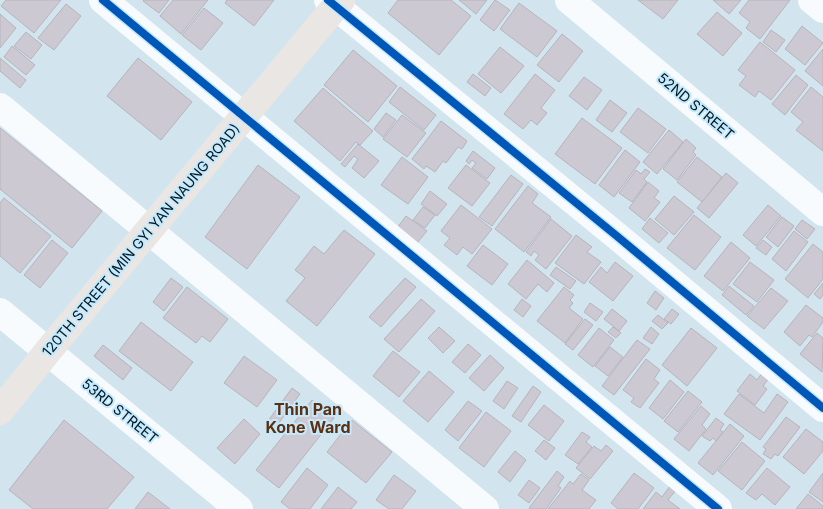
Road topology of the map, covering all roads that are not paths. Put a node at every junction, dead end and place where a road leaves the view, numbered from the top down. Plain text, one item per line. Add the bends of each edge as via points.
1 (103, 0) edge
2 (569, 0) edge
3 (812, 0) edge
4 (335, 2) edge
5 (823, 10) edge
6 (0, 107) edge
7 (245, 116) junction
8 (823, 212) edge
9 (149, 232) junction
10 (0, 312) edge
11 (48, 351) junction
12 (823, 408) edge
13 (0, 411) edge
14 (239, 509) edge
15 (485, 509) edge
16 (718, 509) edge

1 - 7 street
2 - 8 street, 52ND STREET
3 - 5 street
4 - 7 main road, 120TH STREET (MIN GYI YAN NAUNG ROAD)
4 - 12 street
6 - 9 street
7 - 9 main road, 120TH STREET (MIN GYI YAN NAUNG ROAD)
7 - 16 street
9 - 11 main road, 120TH STREET (MIN GYI YAN NAUNG ROAD)
9 - 15 street
10 - 11 street, 53RD STREET
11 - 13 main road, 120TH STREET (MIN GYI YAN NAUNG ROAD)
11 - 14 street, 53RD STREET

